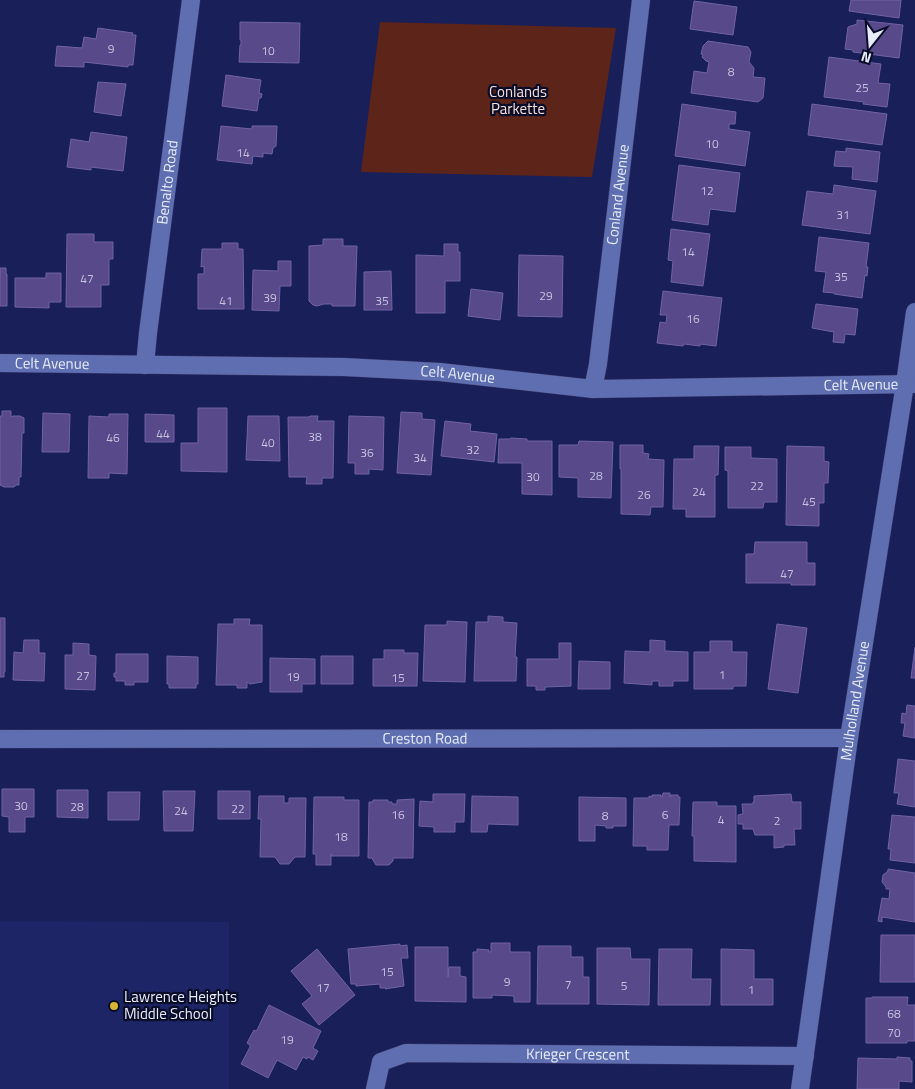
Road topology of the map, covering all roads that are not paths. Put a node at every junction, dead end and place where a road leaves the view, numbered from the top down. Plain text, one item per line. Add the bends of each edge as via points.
1 (190, 0) edge
2 (641, 0) edge
3 (915, 312) edge
4 (0, 363) edge
5 (146, 365) junction
6 (910, 384) edge
7 (593, 389) junction
8 (849, 738) junction
9 (0, 739) edge
10 (805, 1056) junction
11 (374, 1089) edge
12 (800, 1089) edge

1 - 5 street, Benalto Road
2 - 7 street, Conland Avenue
3 - 6 street, Mulholland Avenue
4 - 5 street, Celt Avenue
5 - 7 street, Celt Avenue via 344,367 440,372
6 - 7 street, Celt Avenue
6 - 8 street, Mulholland Avenue
8 - 9 street, Creston Road
8 - 10 street, Mulholland Avenue
10 - 11 street, Krieger Crescent via 406,1053 381,1062
10 - 12 street, Mulholland Avenue

